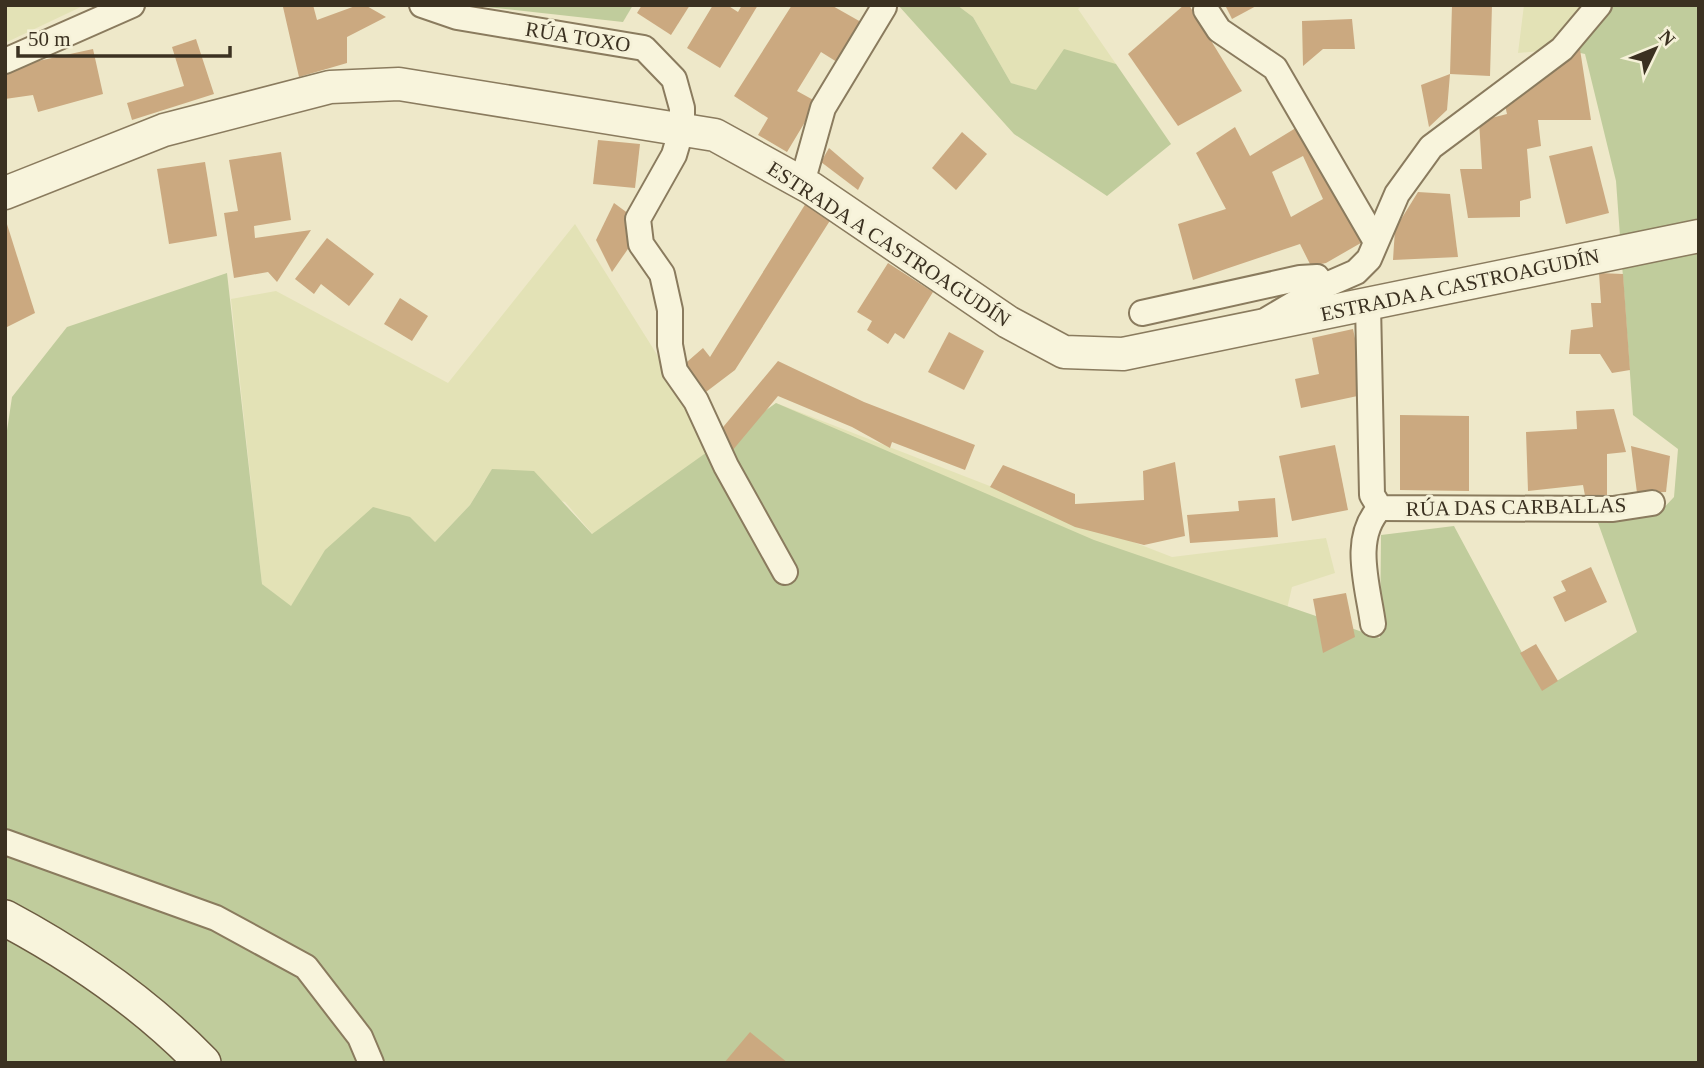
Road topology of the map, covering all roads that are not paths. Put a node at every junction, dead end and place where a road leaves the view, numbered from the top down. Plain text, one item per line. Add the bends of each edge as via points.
1 (132, 5) edge
2 (422, 5) edge
3 (1599, 5) edge
4 (884, 7) dead end
5 (1206, 10) dead end
6 (5, 61) edge
7 (681, 128) junction
8 (802, 183) junction
9 (5, 193) edge
10 (1699, 236) edge
11 (1376, 240) junction
12 (1324, 286) junction
13 (1368, 305) junction
14 (1142, 313) dead end
15 (1241, 332) junction
16 (1652, 503) dead end
17 (1380, 508) junction
18 (785, 572) dead end
19 (1373, 624) dead end
20 (5, 842) edge
21 (5, 918) edge
22 (203, 1063) edge
23 (371, 1063) edge

1 - 6 street
2 - 7 street, RÚA TOXO via 457,17 644,48 674,79 682,107
3 - 11 street via 1562,49 1431,147 1396,194
4 - 8 street via 823,108
5 - 11 street via 1219,30 1275,68
7 - 8 street, ESTRADA A CASTROAGUDÍN via 715,135
7 - 9 street, ESTRADA A CASTROAGUDÍN via 399,84 330,87 164,130
7 - 18 street via 674,155 638,219 641,244 662,274 676,371
8 - 15 street, ESTRADA A CASTROAGUDÍN via 1007,323 1064,352 1123,354
10 - 13 street, ESTRADA A CASTROAGUDÍN
11 - 12 street via 1369,259 1356,272
12 - 14 street via 1317,277 1300,278
12 - 15 street
13 - 15 street, ESTRADA A CASTROAGUDÍN
13 - 17 street, RÚA DAS CARBALLAS via 1372,495
16 - 17 street, RÚA DAS CARBALLAS via 1613,509
17 - 19 street, RÚA DAS CARBALLAS via 1369,519 1362,542
20 - 23 street via 216,918 306,967 360,1037
21 - 22 main road via 100,973

